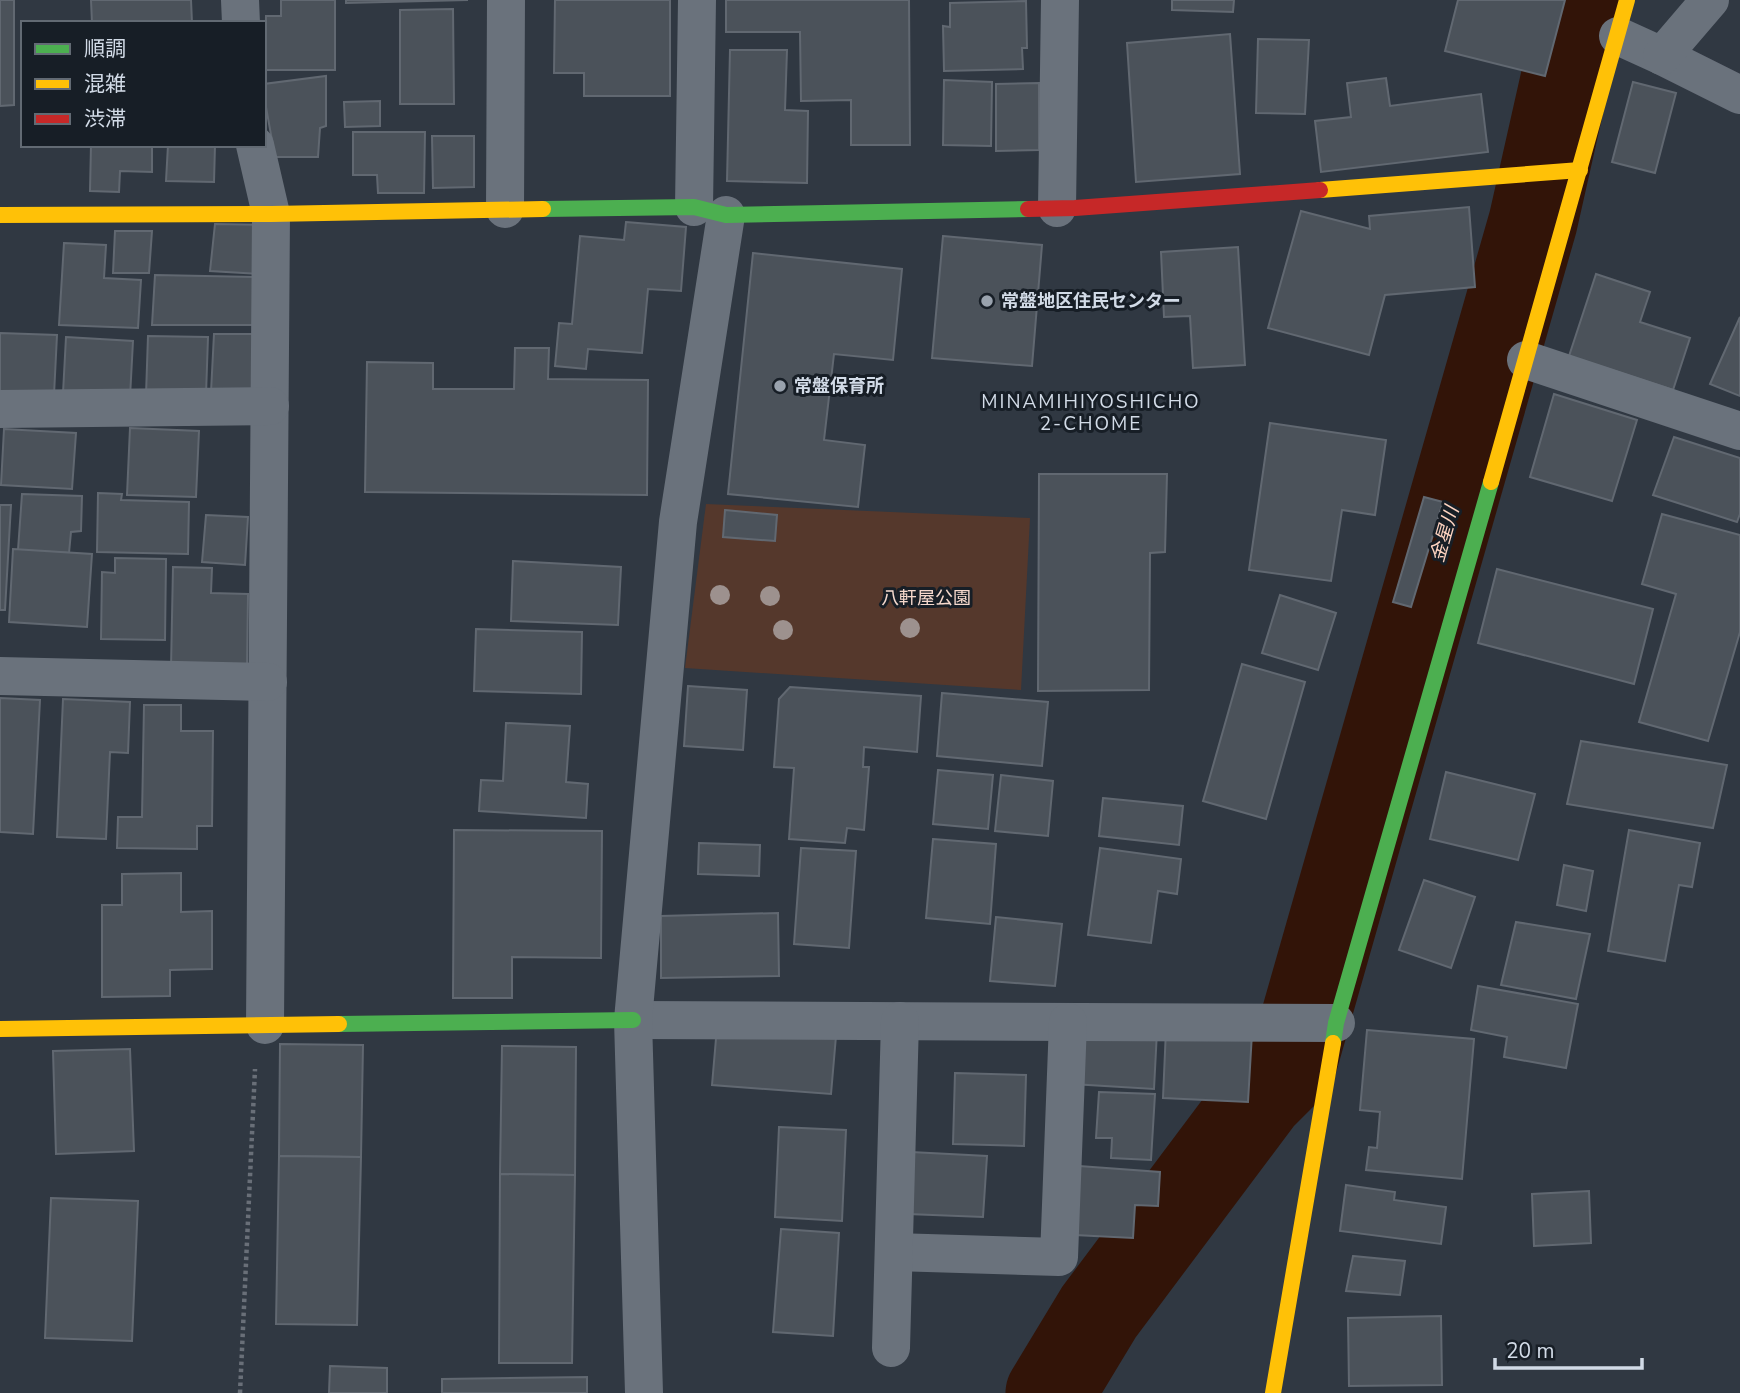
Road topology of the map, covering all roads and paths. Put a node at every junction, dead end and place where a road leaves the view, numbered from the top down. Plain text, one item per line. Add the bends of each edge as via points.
1 (240, 0) edge
2 (506, 0) edge
3 (696, 0) edge
4 (1060, 0) edge
5 (1710, 0) edge
6 (1622, 18) edge
7 (241, 21) edge
8 (1662, 56) junction
9 (1740, 95) edge
10 (255, 147) edge
11 (1580, 170) junction
12 (1058, 208) junction
13 (505, 209) junction
14 (710, 211) junction
15 (271, 214) junction
16 (0, 215) edge
17 (1526, 360) junction
18 (270, 405) junction
19 (0, 409) edge
20 (1740, 431) edge
21 (0, 676) edge
22 (268, 682) junction
23 (633, 1020) junction
24 (900, 1021) junction
25 (1068, 1022) junction
26 (1336, 1023) junction
27 (261, 1025) junction
28 (0, 1029) edge
29 (894, 1252) junction
30 (891, 1348) dead end
31 (240, 1393) edge
32 (644, 1393) edge
33 (1273, 1393) edge

1 - 7 street
2 - 13 street
3 - 14 street
4 - 12 street
5 - 8 street
6 - 8 street
6 - 11 street
8 - 9 street
10 - 15 street
11 - 12 street
11 - 17 street
12 - 14 street
13 - 14 street
13 - 15 street
14 - 23 street
15 - 16 street
15 - 18 street
17 - 20 street
17 - 26 street
18 - 19 street
18 - 22 street
21 - 22 street
22 - 27 street
23 - 24 street
23 - 27 street
23 - 32 street
24 - 25 street
24 - 29 street
25 - 26 street
25 - 29 street via 1059,1257
26 - 33 street
27 - 28 street
27 - 31 path
29 - 30 street

